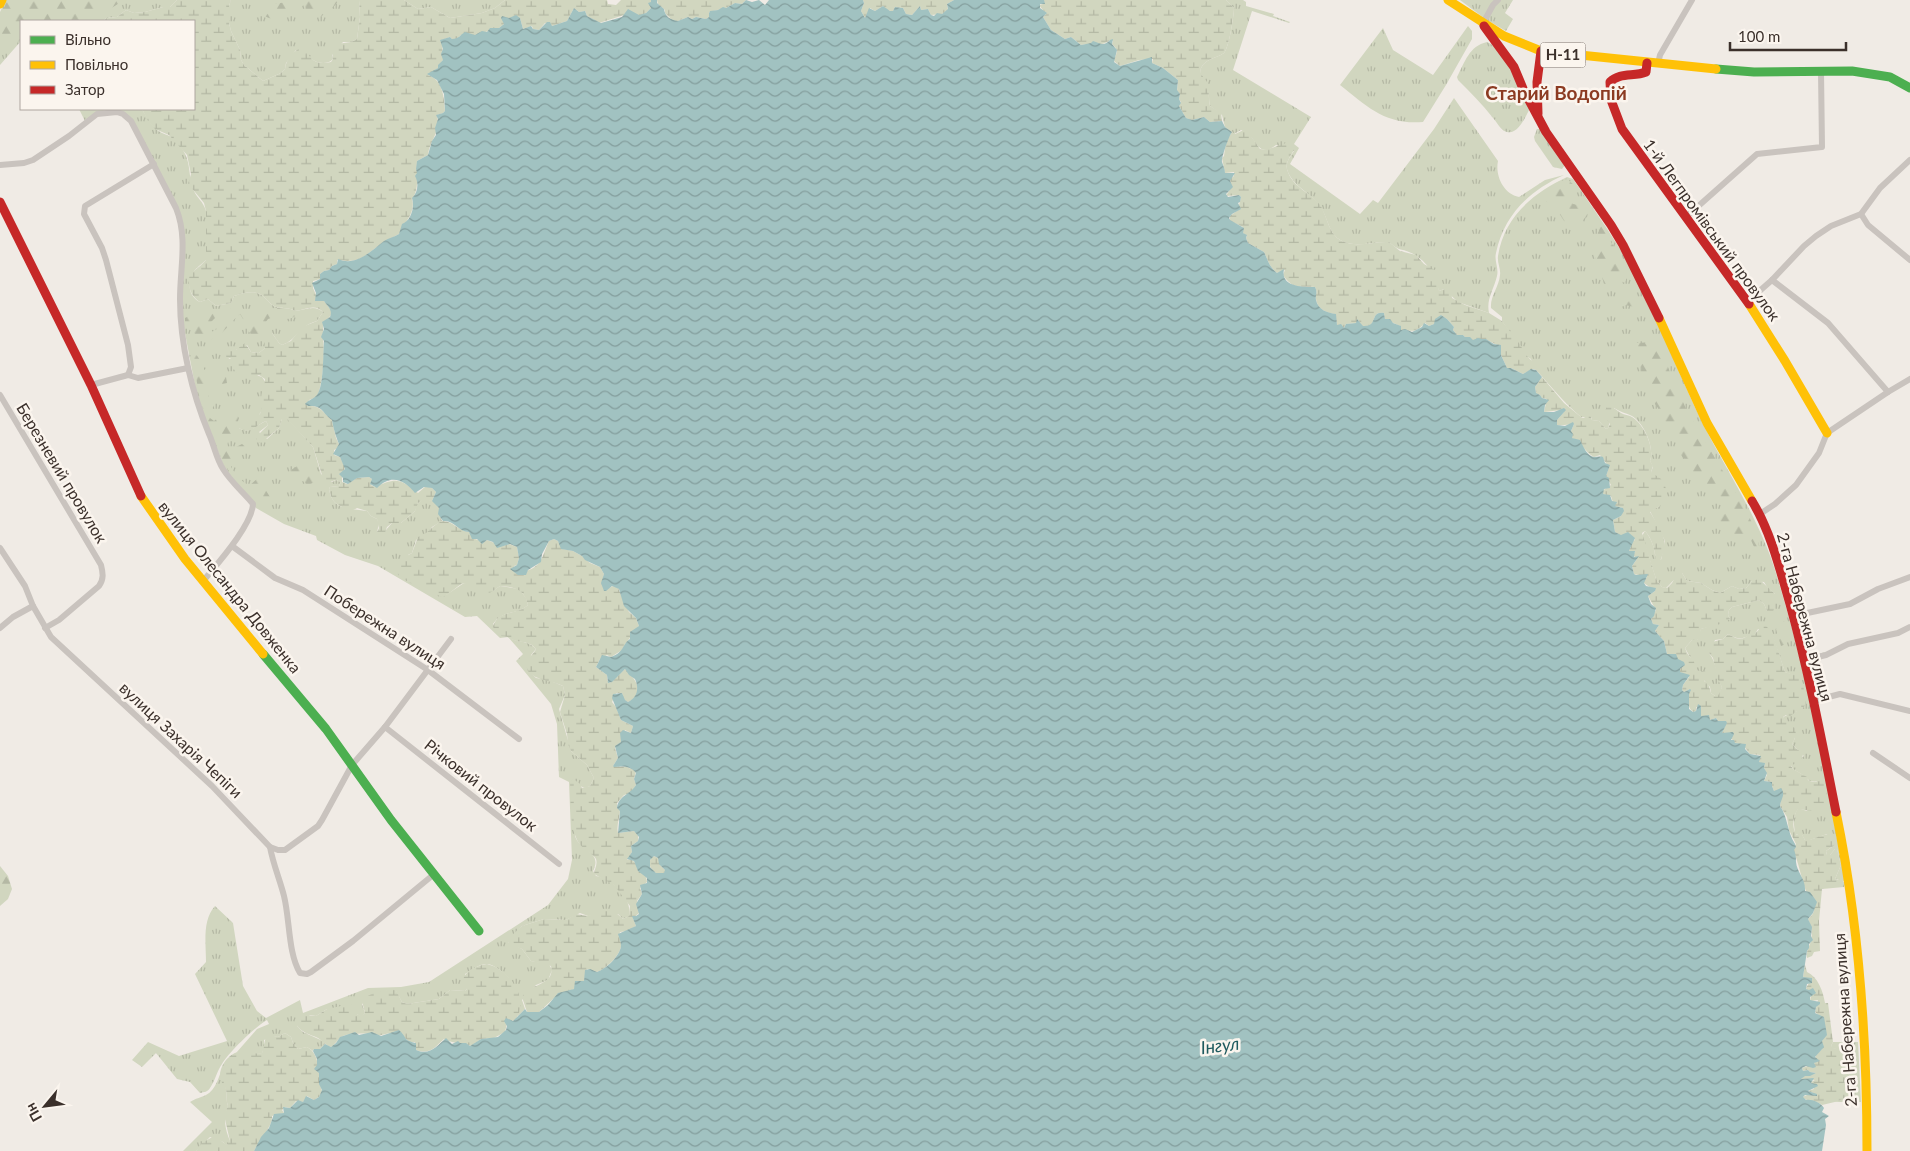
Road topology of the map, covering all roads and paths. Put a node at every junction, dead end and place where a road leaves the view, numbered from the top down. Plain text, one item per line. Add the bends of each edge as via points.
1 (2, 0) edge
2 (1448, 0) edge
3 (1498, 0) edge
4 (1692, 0) edge
5 (0, 4) edge
6 (1483, 26) junction
7 (1541, 51) junction
8 (1648, 64) junction
9 (1658, 64) junction
10 (1821, 72) junction
11 (1910, 88) edge
12 (1538, 117) junction
13 (1910, 160) edge
14 (154, 164) junction
15 (0, 165) edge
16 (0, 202) edge
17 (1861, 214) junction
18 (1686, 217) junction
19 (1910, 260) edge
20 (1772, 280) junction
21 (1747, 302) junction
22 (188, 368) junction
23 (128, 375) junction
24 (1910, 379) edge
25 (91, 385) junction
26 (1888, 392) junction
27 (0, 395) edge
28 (1828, 433) junction
29 (1760, 514) junction
30 (232, 546) junction
31 (0, 548) edge
32 (1910, 577) edge
33 (204, 580) junction
34 (33, 606) junction
35 (1793, 616) junction
36 (1910, 627) edge
37 (0, 628) edge
38 (45, 628) junction
39 (451, 639) dead end
40 (1805, 660) junction
41 (428, 670) junction
42 (1814, 701) junction
43 (1910, 711) edge
44 (386, 727) junction
45 (519, 739) dead end
46 (1873, 753) dead end
47 (352, 765) junction
48 (1910, 778) edge
49 (270, 847) junction
50 (559, 864) dead end
51 (433, 875) junction
52 (479, 931) dead end
53 (1867, 1151) edge

1 - 5 main road
2 - 6 main road, Н-11
3 - 6 street
4 - 9 street
6 - 7 main road, Н-11
6 - 12 main road, 2-га Набережна вулиця via 1514,67
7 - 8 main road, Н-11
7 - 12 main road via 1537,82
8 - 9 main road, Н-11
8 - 18 main road, 1-й Легпромівський провулок via 1646,72 1641,75 1620,75 1612,79 1609,86 1611,100 1623,132
9 - 10 main road, Н-11 via 1754,72
10 - 11 main road, Н-11 via 1871,73 1890,77
10 - 18 street via 1822,147 1757,154
12 - 29 main road, 2-га Набережна вулиця via 1623,245 1708,423
13 - 17 street via 1880,188
14 - 15 street via 131,121 116,112 97,114 33,160
14 - 22 street via 183,232 180,299
14 - 23 street via 84,208 106,260 128,345 131,367
16 - 25 main road, вулиця Олесандра Довженка
17 - 19 street via 1868,225
17 - 20 street via 1816,236
18 - 21 main road, 1-й Легпромівський провулок
20 - 21 street
20 - 26 street via 1828,323
21 - 28 main road, 1-й Легпромівський провулок
22 - 23 street via 138,378
22 - 30 street via 218,460 253,504 252,512
23 - 25 street
24 - 26 street
25 - 33 main road, вулиця Олесандра Довженка via 145,504
26 - 28 street
27 - 38 street, Березневий провулок via 101,565 102,581 99,586
28 - 29 street via 1819,453 1796,485
29 - 35 main road, 2-га Набережна вулиця via 1779,564
30 - 33 street
30 - 41 street, Побережна вулиця via 275,578 303,590
31 - 34 street, вулиця Захарія Чепіги
32 - 35 street via 1850,604
33 - 47 main road, вулиця Олесандра Довженка
34 - 37 street
34 - 38 street, вулиця Захарія Чепіги
35 - 40 main road, 2-га Набережна вулиця
36 - 40 street
38 - 49 street, вулиця Захарія Чепіги via 212,786
39 - 41 street
40 - 42 main road, 2-га Набережна вулиця
41 - 44 street
41 - 45 street, Побережна вулиця
42 - 43 street via 1840,694
42 - 53 main road, 2-га Набережна вулиця via 1849,883 1859,968
44 - 47 street
44 - 50 street, Річковий провулок
46 - 48 street
47 - 49 street via 318,826 285,850
47 - 51 main road, вулиця Олесандра Довженка
49 - 51 street, вулиця Захарія Чепіги via 284,896 294,962 300,973 311,972
51 - 52 main road, вулиця Олесандра Довженка

